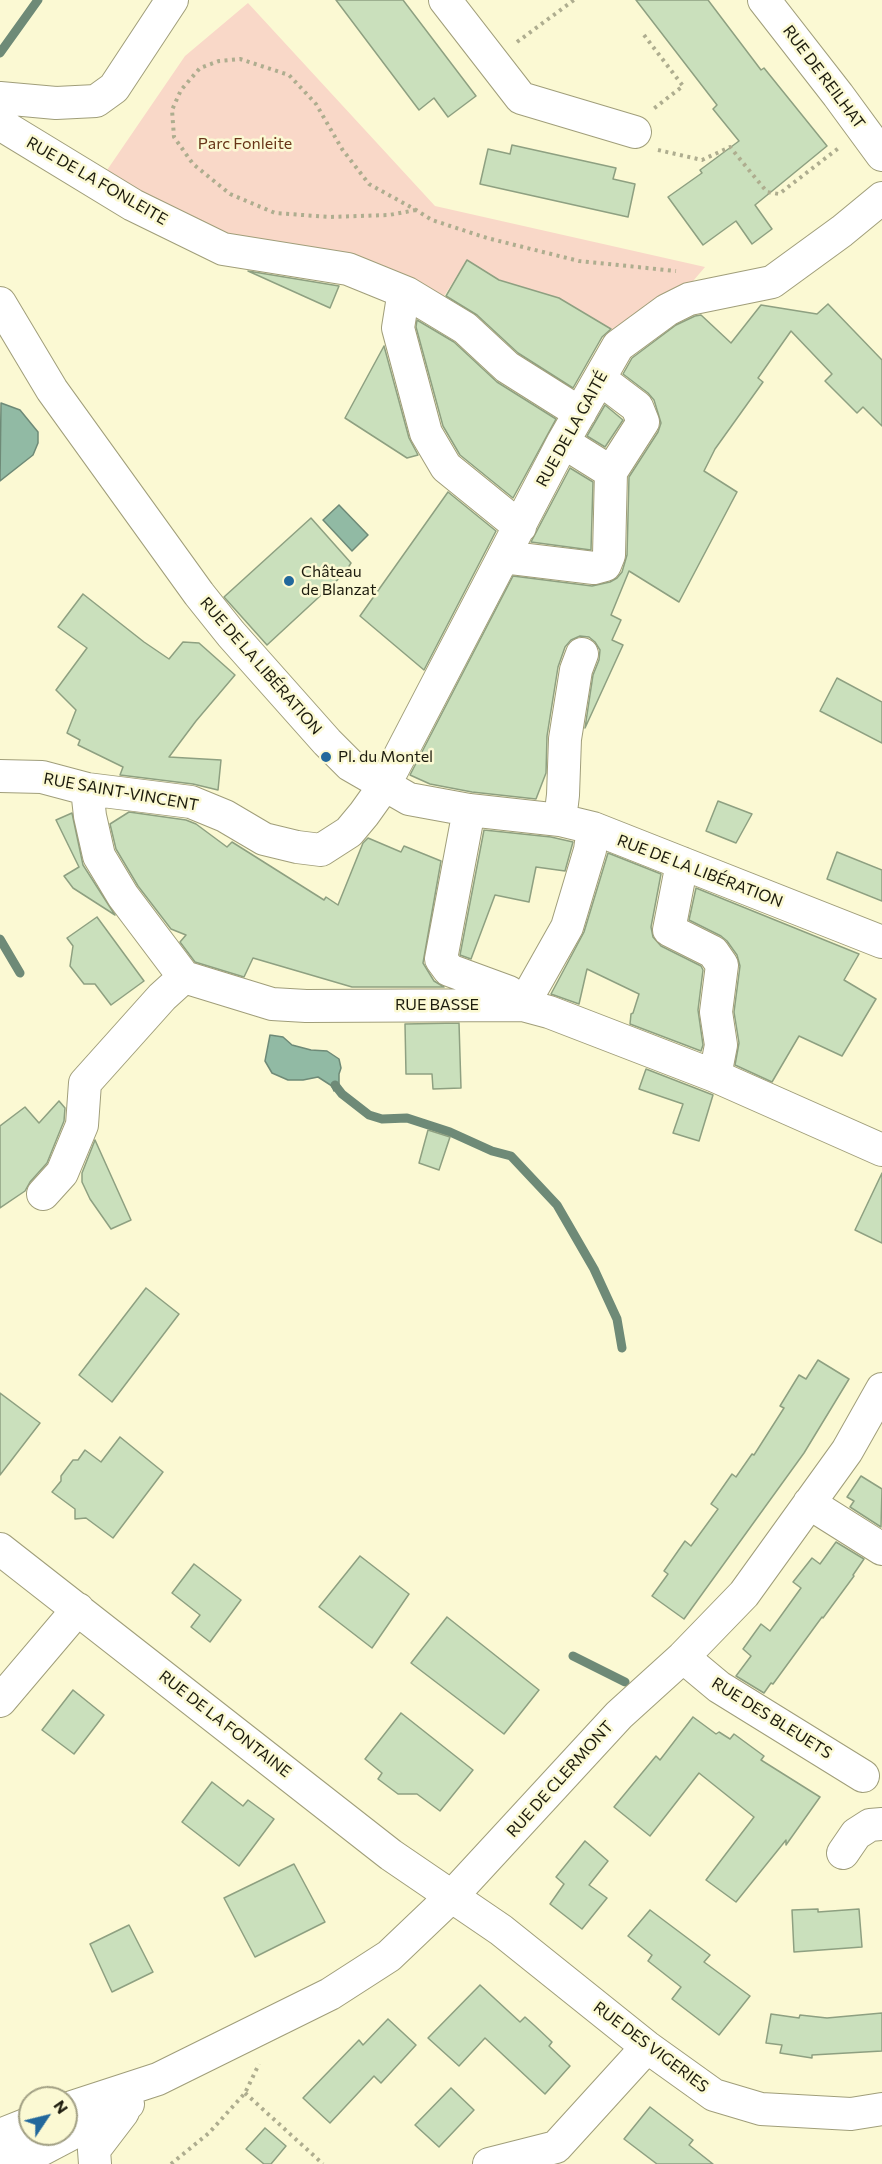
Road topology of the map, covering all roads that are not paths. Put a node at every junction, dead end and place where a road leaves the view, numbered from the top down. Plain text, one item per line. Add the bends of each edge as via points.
1 (172, 0) edge
2 (445, 0) edge
3 (764, 0) edge
4 (0, 98) edge
5 (0, 124) edge
6 (635, 132) road end
7 (882, 155) edge
8 (882, 198) edge
9 (407, 293) junction
10 (0, 303) edge
11 (600, 380) junction
12 (580, 413) junction
13 (563, 442) junction
14 (611, 472) junction
15 (520, 527) junction
16 (503, 557) junction
17 (582, 654) dead end
18 (0, 776) edge
19 (384, 786) junction
20 (87, 789) junction
21 (469, 810) junction
22 (560, 820) junction
23 (594, 828) junction
24 (681, 863) junction
25 (882, 942) edge
26 (184, 977) junction
27 (524, 1005) junction
28 (715, 1076) junction
29 (882, 1150) edge
30 (43, 1194) dead end
31 (882, 1389) edge
32 (809, 1503) junction
33 (0, 1549) edge
34 (882, 1549) edge
35 (78, 1609) junction
36 (683, 1657) junction
37 (0, 1701) edge
38 (863, 1776) dead end
39 (882, 1824) edge
40 (843, 1853) dead end
41 (452, 1896) junction
42 (647, 2048) junction
43 (158, 2079) junction
44 (129, 2103) junction
45 (78, 2105) edge
46 (882, 2109) edge
47 (18, 2128) edge
48 (0, 2135) edge
49 (12, 2160) edge
50 (95, 2164) edge
51 (489, 2164) edge

1 - 4 street via 114,87 96,101 56,104
2 - 6 street via 521,98
3 - 7 street, RUE DE REILHAT
5 - 9 street, RUE DE LA FONLEITE via 133,205 223,249 348,269
8 - 11 street, RUE DE LA GAITÉ via 772,282 689,299 667,310 618,346
9 - 12 street, RUE DE LA FONLEITE via 465,328 507,367
9 - 15 street via 398,328 426,433 446,467
10 - 19 street, RUE DE LA LIBÉRATION via 52,390 199,594 327,742 350,765
11 - 12 street, RUE DE LA GAITÉ
11 - 14 street via 637,407 643,422
12 - 13 street, RUE DE LA GAITÉ
13 - 14 street
13 - 15 street, RUE DE LA GAITÉ
14 - 16 street via 609,555 605,565 594,568
15 - 16 street, RUE DE LA GAITÉ
16 - 19 street, RUE DE LA GAITÉ
17 - 22 street via 565,739
18 - 20 street, RUE SAINT-VINCENT via 42,777
19 - 20 street, RUE SAINT-VINCENT via 349,832 321,850 264,839 191,802
19 - 21 street, RUE DE LA LIBÉRATION via 409,799
20 - 26 street via 99,856 123,896
21 - 22 street, RUE DE LA LIBÉRATION
21 - 27 street via 441,959 449,969 509,992
22 - 23 street, RUE DE LA LIBÉRATION
23 - 24 street, RUE DE LA LIBÉRATION
23 - 27 street via 567,927
24 - 25 street, RUE DE LA LIBÉRATION
24 - 28 street via 669,930 713,952 722,965 716,1012 721,1045
26 - 27 street, RUE BASSE via 272,1004
26 - 30 street via 86,1083 82,1125 62,1173
27 - 28 street, RUE BASSE
28 - 29 street, RUE BASSE
31 - 32 street, RUE DE CLERMONT via 847,1451
32 - 34 street
32 - 36 street, RUE DE CLERMONT via 744,1594
33 - 35 street, RUE DE LA FONTAINE
35 - 37 street
35 - 41 street, RUE DE LA FONTAINE via 391,1855
36 - 38 street, RUE DES BLEUETS via 719,1687
36 - 41 street, RUE DE CLERMONT via 619,1715
39 - 40 street via 870,1825 856,1834
41 - 42 street, RUE DES VIGERIES via 501,1930
41 - 43 street, RUE DE CLERMONT via 389,1956 330,1994
42 - 46 street, RUE DES VIGERIES via 714,2095 761,2109 851,2114
42 - 51 street via 556,2147
43 - 44 street, RUE DE CLERMONT
43 - 45 street, RUE DE CLERMONT
44 - 49 street, RUE DE CLERMONT
44 - 50 street, RUE DE CLERMONT via 94,2150
47 - 48 street

